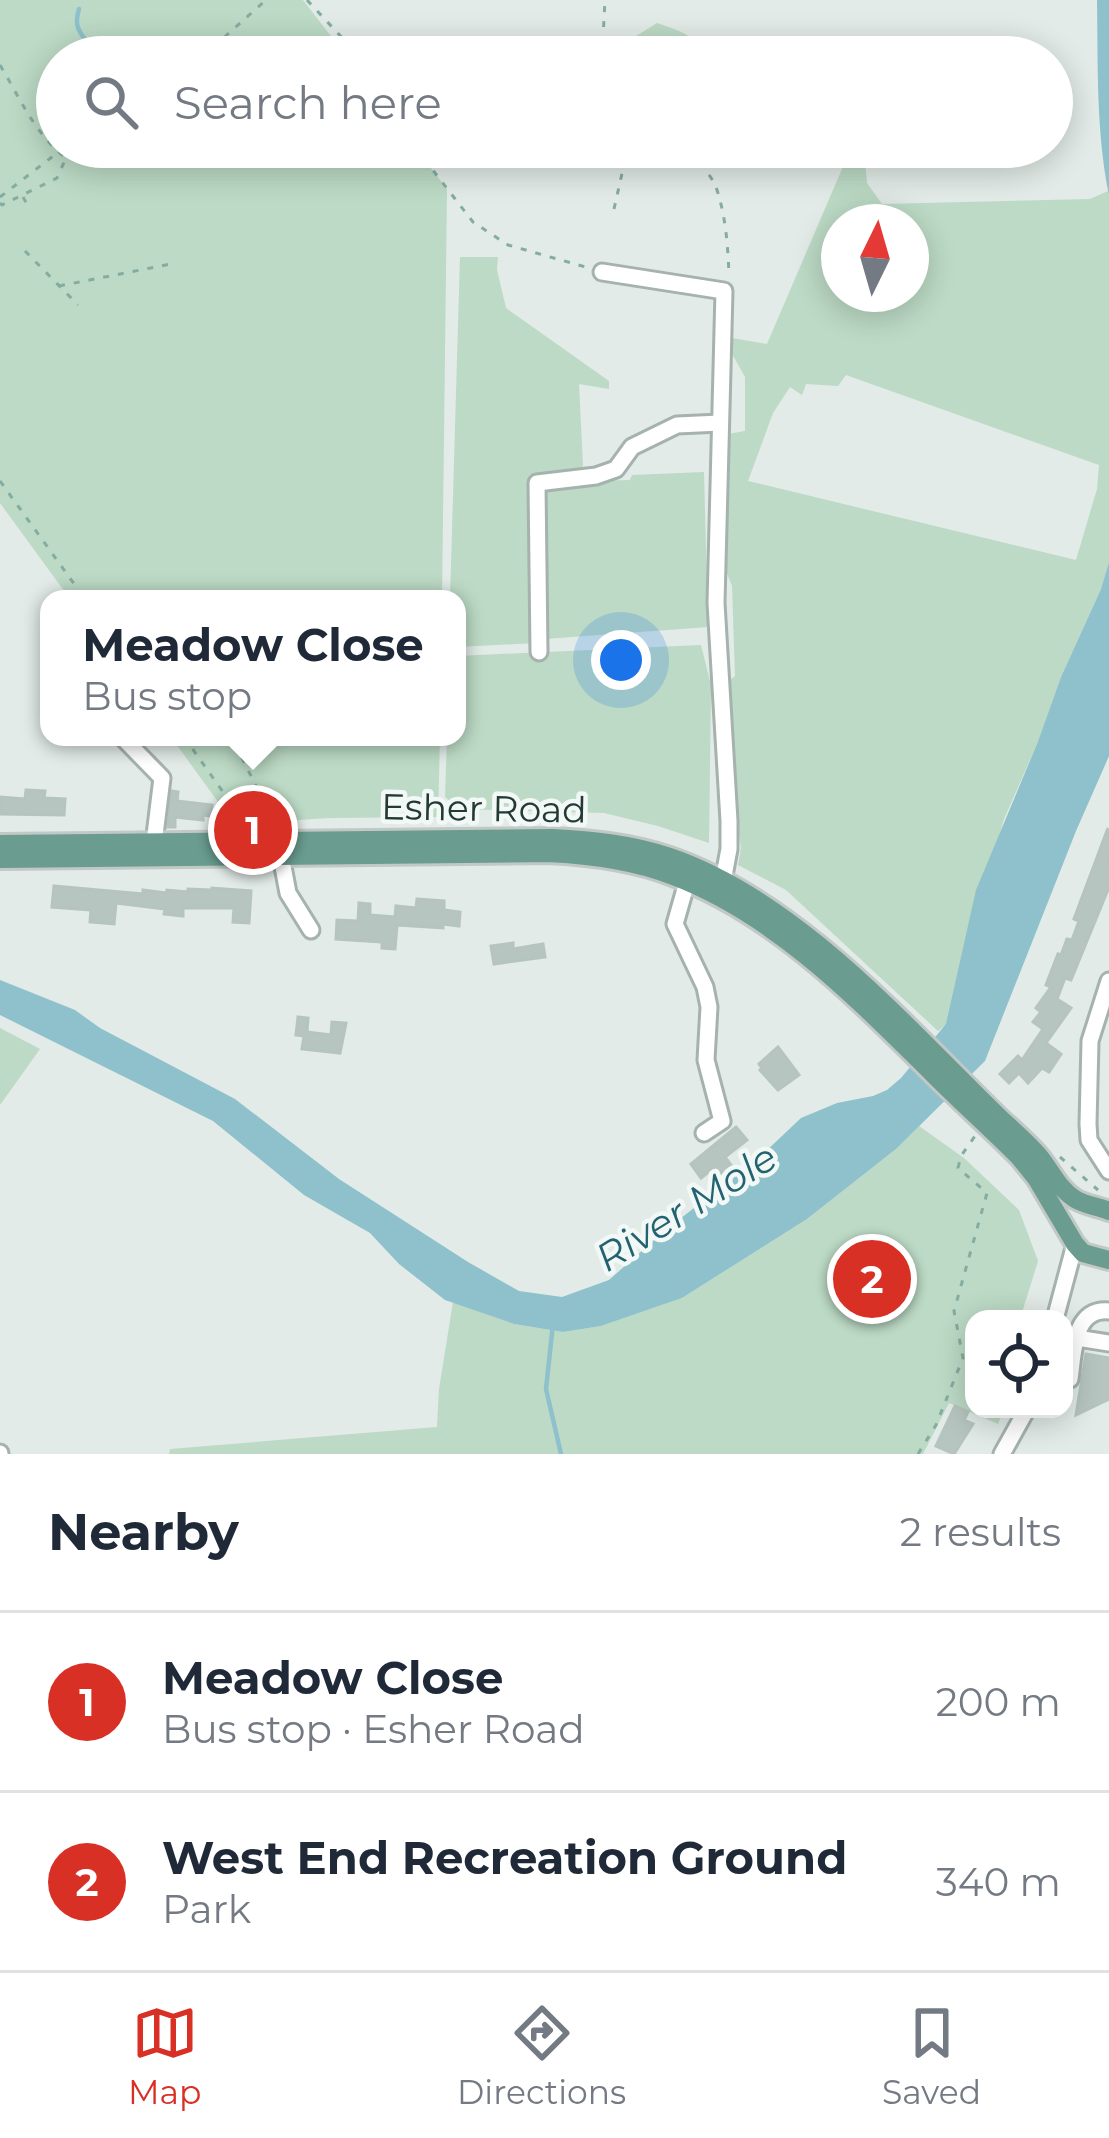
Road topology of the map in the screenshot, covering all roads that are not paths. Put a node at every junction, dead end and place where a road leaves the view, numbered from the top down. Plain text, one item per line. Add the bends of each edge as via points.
1 (602, 272) road end
2 (720, 423) junction
3 (539, 652) dead end
4 (131, 746) edge
5 (154, 842) junction
6 (0, 844) edge
7 (281, 856) junction
8 (0, 860) edge
9 (723, 881) junction
10 (687, 882) junction
11 (311, 930) dead end
12 (1109, 982) edge
13 (902, 1032) junction
14 (960, 1090) junction
15 (704, 1133) dead end
16 (1109, 1171) edge
17 (1104, 1210) edge
18 (1073, 1240) junction
19 (1102, 1256) edge
20 (1065, 1284) junction
21 (1058, 1310) edge
22 (1109, 1311) edge
23 (1077, 1338) junction
24 (1109, 1343) edge
25 (1073, 1361) edge
26 (1022, 1418) edge
27 (1002, 1454) edge

1 - 2 street via 724,291
2 - 3 street via 677,425 632,446 616,469 596,476 537,483
2 - 9 street via 716,603 729,820
4 - 5 street via 162,778
5 - 6 main road, Esher Road
5 - 9 main road, Esher Road via 572,839 656,853
7 - 8 main road, Esher Road
7 - 10 main road, Esher Road via 556,854 634,864
7 - 11 street via 288,893
9 - 13 main road, Esher Road via 830,956
10 - 13 main road, Esher Road via 753,917
10 - 15 street via 674,924 705,987 706,1060 722,1120
12 - 16 street via 1090,1041 1088,1124
13 - 14 main road
14 - 17 main road via 1040,1157 1064,1191
14 - 18 main road via 1028,1168
17 - 18 main road via 1075,1218
18 - 19 main road via 1083,1253
18 - 20 street
19 - 20 street
20 - 21 street
22 - 23 street via 1085,1317
23 - 24 street
23 - 25 street
26 - 27 street

